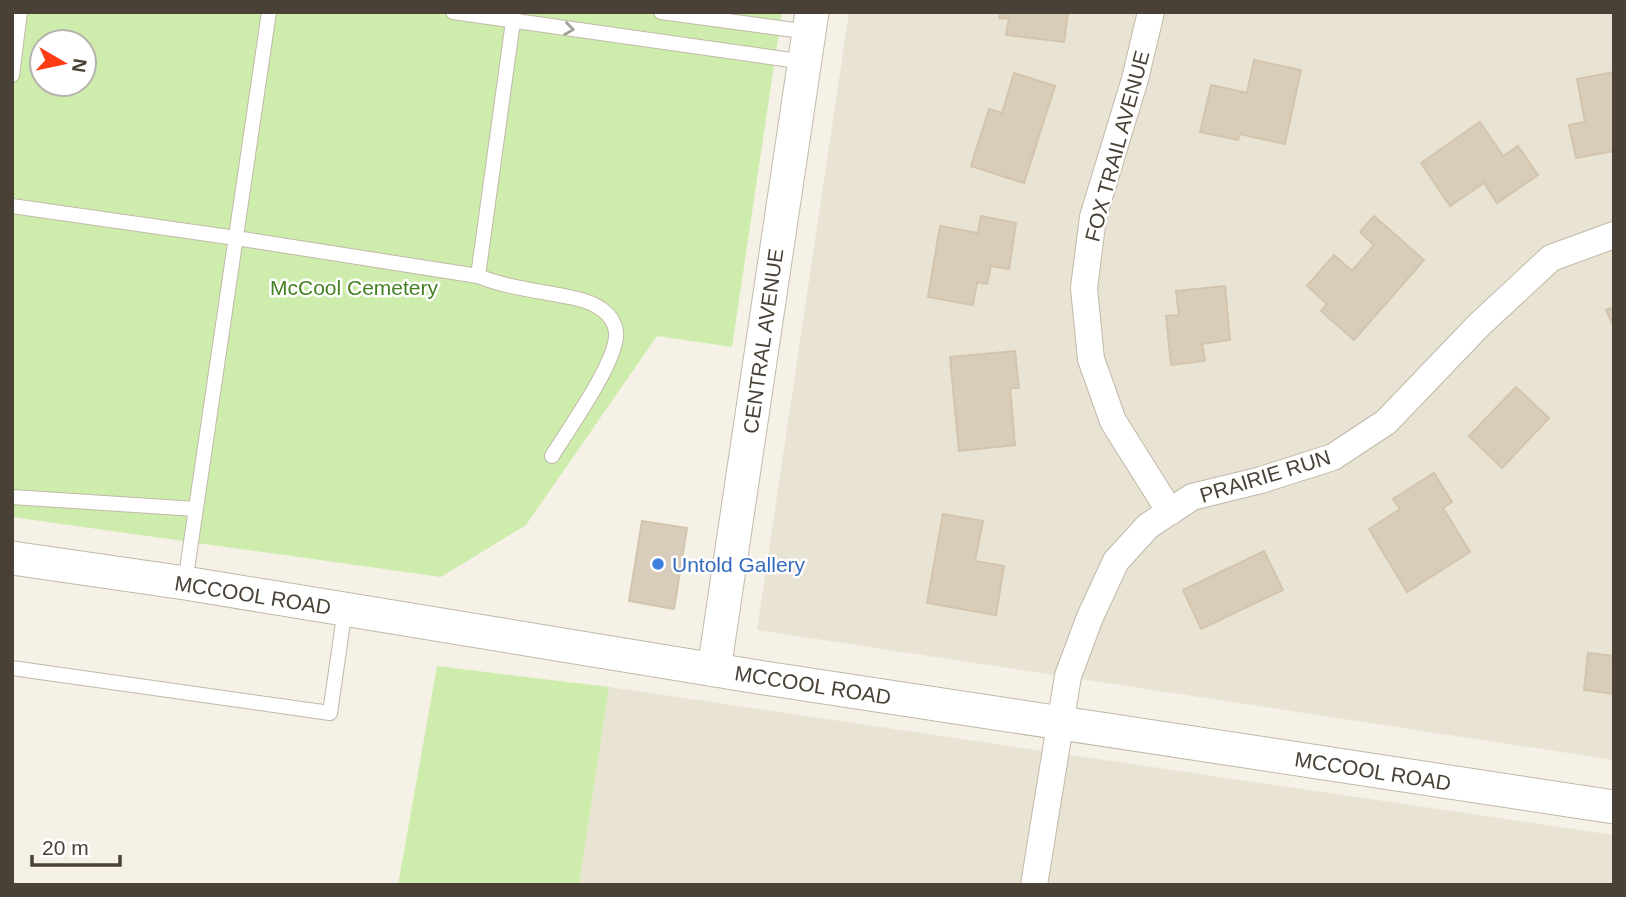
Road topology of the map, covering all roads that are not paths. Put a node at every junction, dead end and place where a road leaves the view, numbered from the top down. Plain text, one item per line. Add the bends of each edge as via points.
1 (20, 12) edge
2 (269, 12) edge
3 (453, 12) edge
4 (661, 12) edge
5 (1151, 12) edge
6 (514, 16) edge
7 (808, 35) edge
8 (12, 75) edge
9 (12, 206) edge
10 (1614, 235) edge
11 (236, 238) junction
12 (478, 276) junction
13 (552, 456) dead end
14 (12, 497) edge
15 (196, 509) junction
16 (1170, 512) junction
17 (12, 558) edge
18 (186, 583) junction
19 (345, 609) junction
20 (12, 668) edge
21 (714, 670) junction
22 (1059, 723) junction
23 (1614, 807) edge
24 (1034, 885) edge

1 - 8 lane
2 - 11 lane
3 - 6 lane
4 - 7 lane
5 - 16 street, FOX TRAIL AVENUE via 1093,217 1084,288 1091,359 1113,421
6 -> 7 lane
6 - 12 lane
7 - 21 street, CENTRAL AVENUE
9 - 11 lane
10 - 16 street, PRAIRIE RUN via 1551,258 1386,422 1333,457 1192,498
11 - 12 lane
11 - 15 lane
12 - 13 lane via 580,299 608,313 614,324 617,333 608,365
14 - 15 lane
15 - 18 lane
16 - 22 street, PRAIRIE RUN via 1148,526 1116,561 1068,676
17 - 18 street, MCCOOL ROAD
18 - 19 street, MCCOOL ROAD
19 - 20 lane via 330,713
19 - 21 street, MCCOOL ROAD
21 - 22 street, MCCOOL ROAD
22 - 23 street, MCCOOL ROAD
22 - 24 street, PRAIRIE RUN

